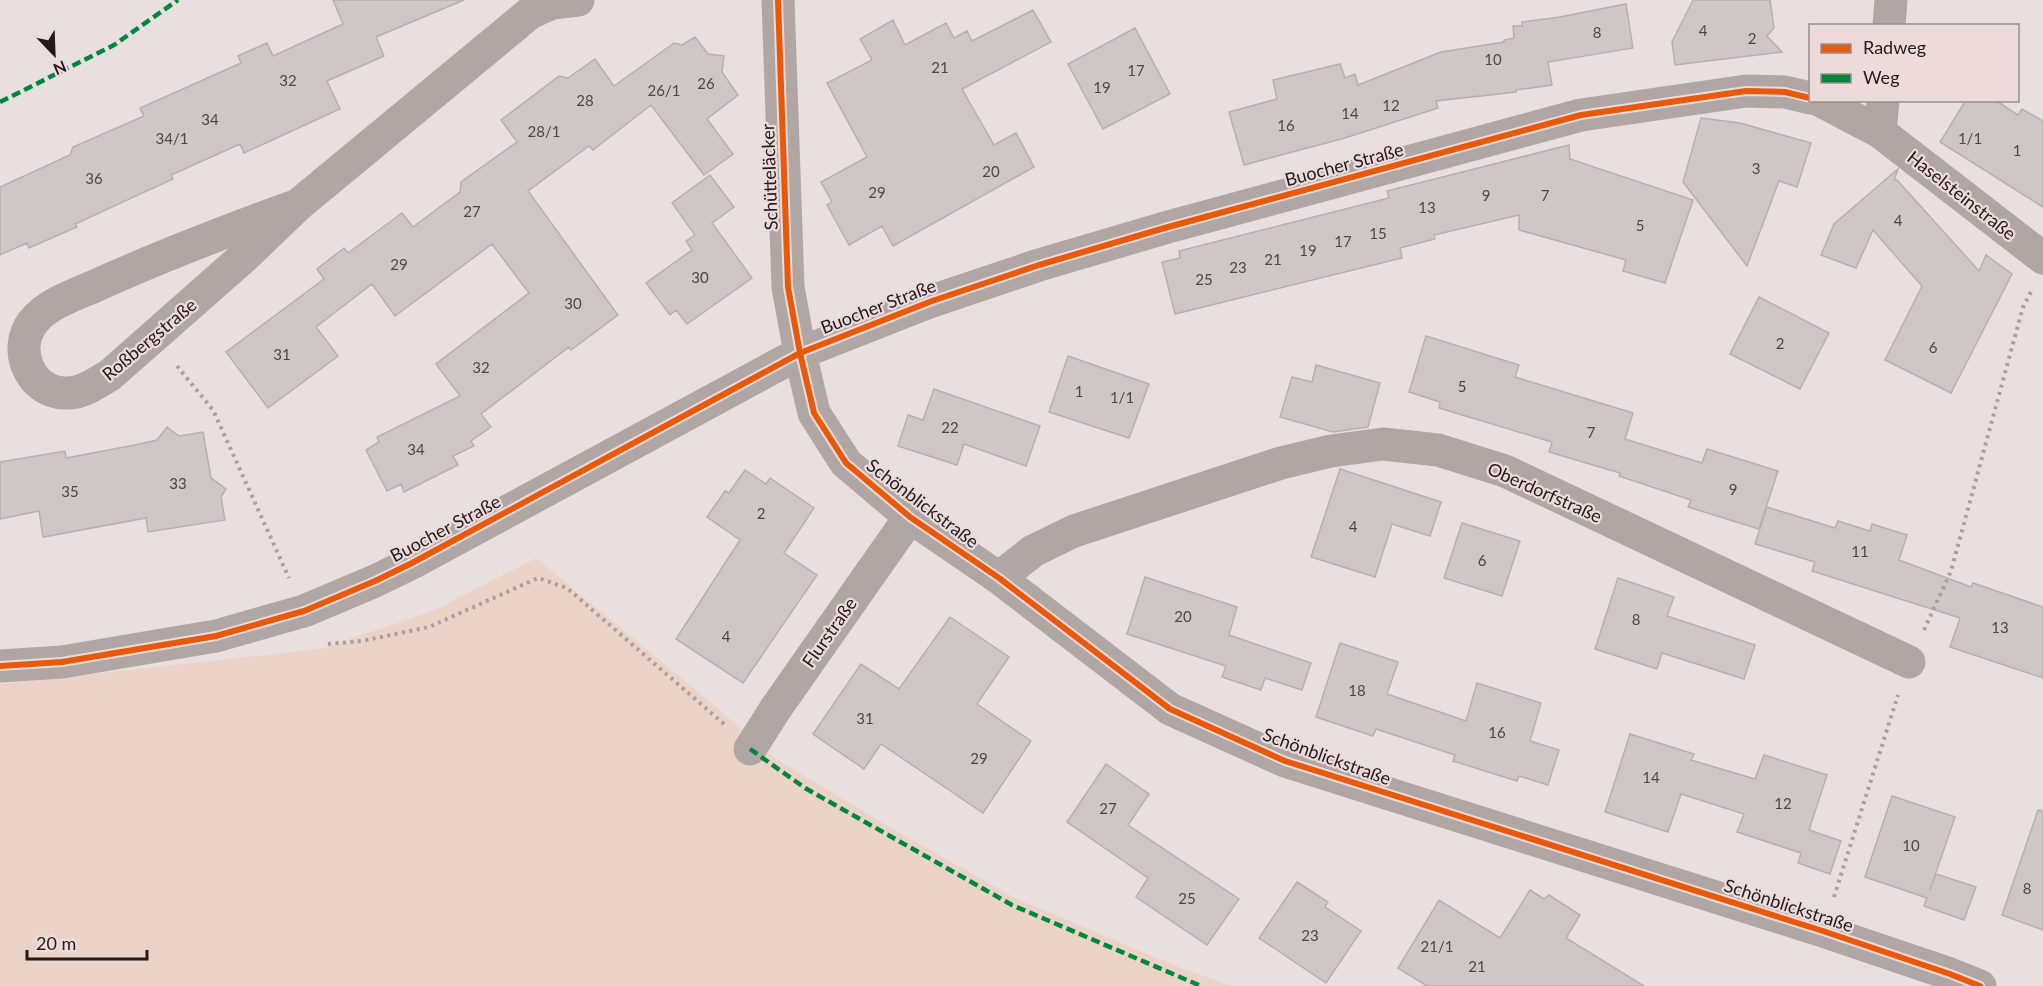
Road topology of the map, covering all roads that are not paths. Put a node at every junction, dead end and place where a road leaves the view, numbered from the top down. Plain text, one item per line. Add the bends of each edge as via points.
1 (578, 0) edge
2 (778, 0) edge
3 (1891, 0) edge
4 (1889, 24) edge
5 (1809, 98) edge
6 (1825, 102) edge
7 (1883, 102) edge
8 (1880, 132) junction
9 (298, 205) junction
10 (2043, 258) edge
11 (800, 353) junction
12 (910, 517) junction
13 (999, 578) junction
14 (1909, 662) road end
15 (0, 666) edge
16 (750, 749) road end
17 (1980, 986) edge

1 - 9 street, Roßbergstraße via 552,3 530,13
2 - 11 street, Schütteläcker via 789,287
3 - 4 street
5 - 11 street, Buocher Straße via 1785,92 1746,91 1581,115 1168,226 1039,265 932,300
6 - 8 street
7 - 8 street
8 - 10 street, Haselsteinstraße
9 - 9 street, Roßbergstraße via 110,375 86,389 64,393 38,384 27,368 23,349 26,334 46,310 133,269
11 - 12 street, Schönblickstraße via 814,413 846,463
11 - 15 street, Buocher Straße via 412,563 304,611 216,636 62,662
12 - 13 street, Schönblickstraße
12 - 16 street, Flurstraße
13 - 14 street, Oberdorfstraße via 1033,551 1074,531 1281,464 1383,444 1438,450 1504,471
13 - 17 street, Schönblickstraße via 1170,709 1285,761 1823,931

